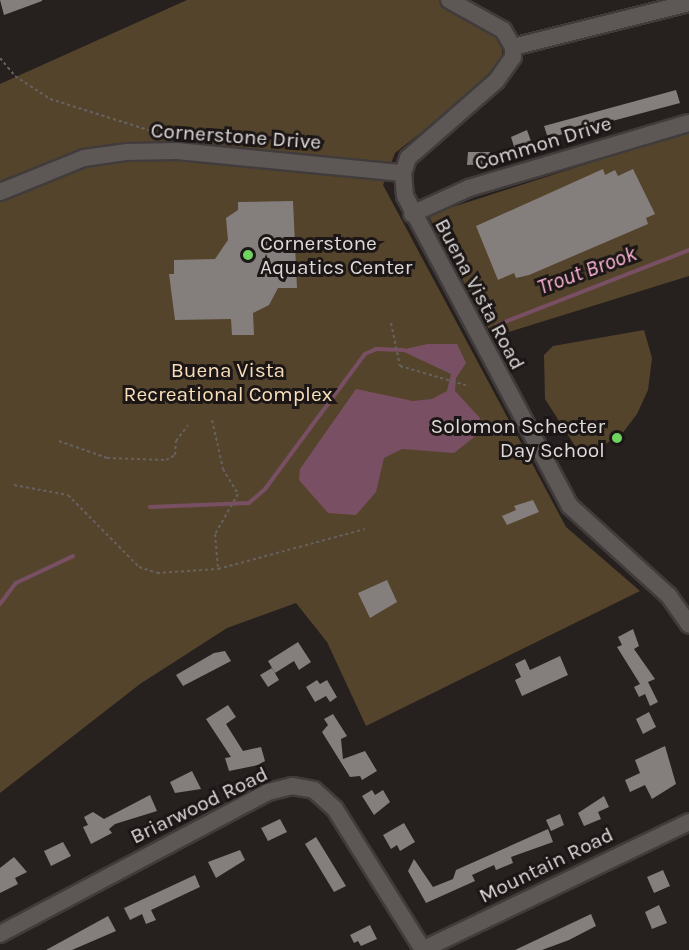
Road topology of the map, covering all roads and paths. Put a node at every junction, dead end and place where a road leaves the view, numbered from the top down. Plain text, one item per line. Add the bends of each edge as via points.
1 (449, 0) edge
2 (689, 3) edge
3 (513, 47) junction
4 (0, 58) edge
5 (689, 123) edge
6 (173, 140) dead end
7 (403, 173) junction
8 (0, 192) edge
9 (412, 214) junction
10 (391, 322) dead end
11 (469, 386) dead end
12 (212, 420) dead end
13 (188, 425) dead end
14 (59, 441) dead end
15 (14, 485) dead end
16 (365, 529) dead end
17 (218, 569) junction
18 (689, 625) edge
19 (689, 822) edge
20 (0, 934) edge
21 (422, 950) edge

1 - 3 street via 503,30
2 - 3 street
3 - 7 street via 513,57 496,81 419,146
4 - 6 path via 15,76 50,99
5 - 9 street, Common Drive via 469,188
7 - 8 street, Cornerstone Drive via 177,151 126,152 84,159
7 - 9 street, Buena Vista Road
9 - 18 street, Buena Vista Road via 570,507 669,596
10 - 11 path via 395,357 400,366
12 - 17 path via 223,469 237,497 213,540
13 - 14 path via 176,441 175,455 166,460 107,458
15 - 17 path via 68,495 139,567 157,573
16 - 17 path
19 - 21 street, Mountain Road
20 - 21 street, Briarwood Road via 268,792 292,786 314,790 335,809

